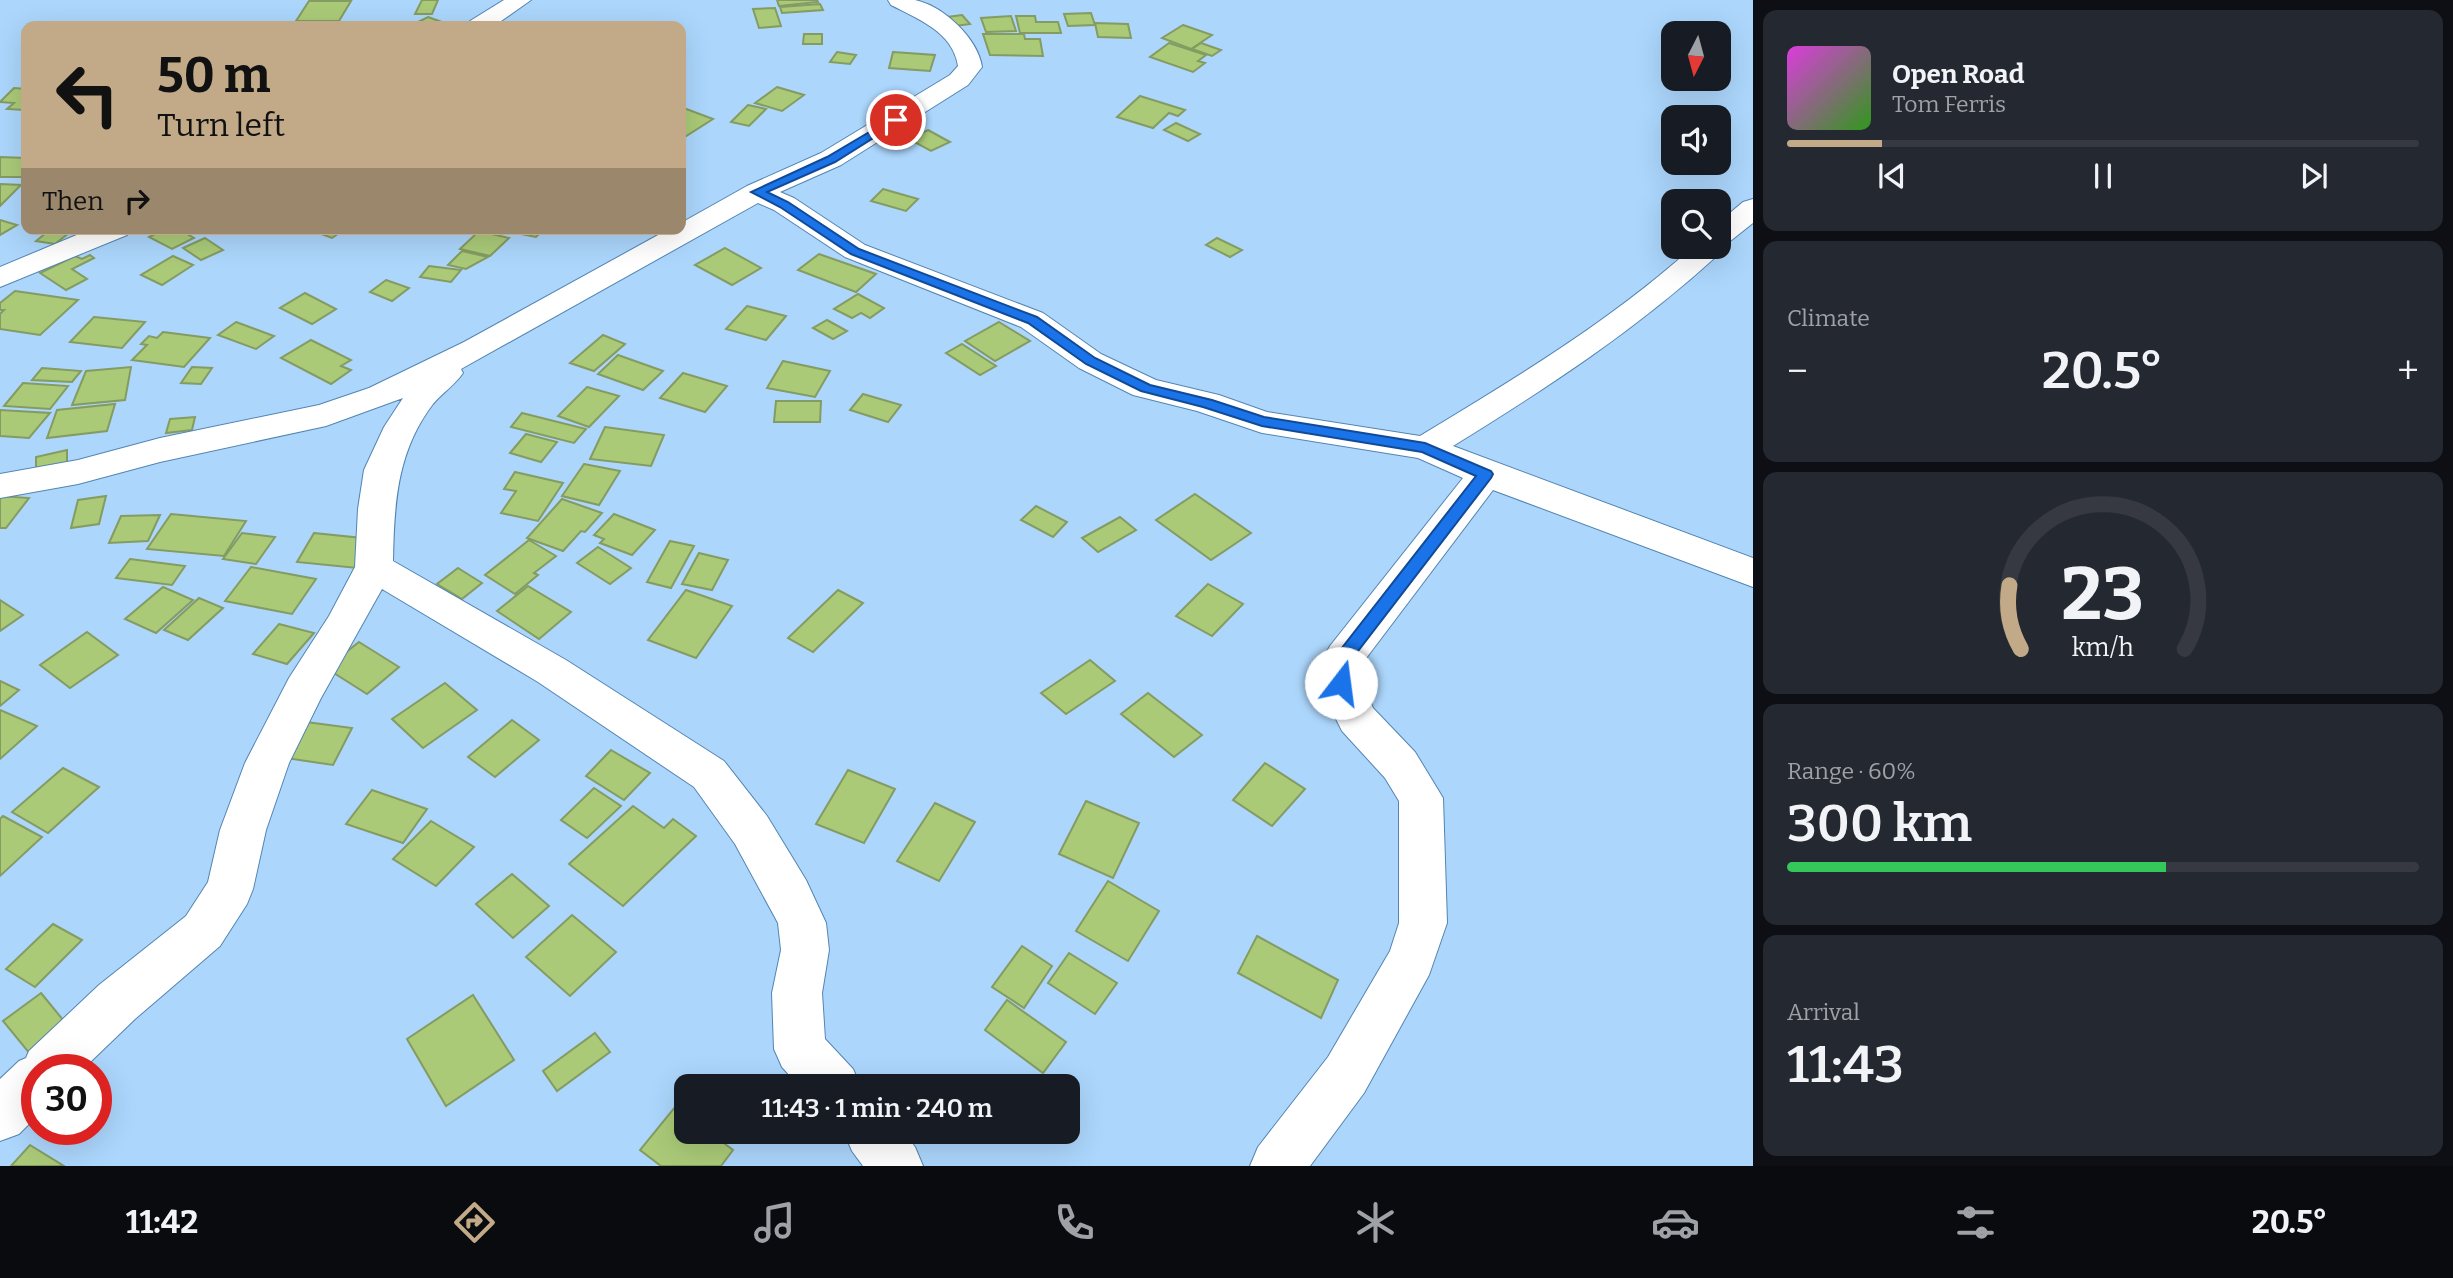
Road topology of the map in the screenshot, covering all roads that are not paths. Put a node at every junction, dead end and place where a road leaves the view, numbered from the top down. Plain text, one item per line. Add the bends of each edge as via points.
1 (520, 0) edge
2 (899, 0) edge
3 (486, 21) edge
4 (757, 192) junction
5 (1753, 208) edge
6 (1731, 227) edge
7 (686, 232) edge
8 (103, 235) edge
9 (680, 235) edge
10 (1696, 259) edge
11 (0, 278) edge
12 (475, 349) junction
13 (1425, 447) junction
14 (1486, 474) junction
15 (0, 486) edge
16 (374, 567) junction
17 (1753, 573) edge
18 (63, 1054) edge
19 (823, 1074) edge
20 (21, 1095) edge
21 (0, 1115) edge
22 (880, 1144) edge
23 (896, 1166) edge
24 (1277, 1166) edge

1 - 3 street
2 - 4 street via 960,39 971,54 970,67 959,80 878,132
4 - 7 street
4 - 13 street via 784,204 855,251 1032,320 1090,361 1145,388 1262,422
5 - 6 street
8 - 11 street
9 - 12 street
10 - 13 street via 1657,294 1530,384
12 - 15 street via 381,396 326,415
12 - 16 street via 422,395 401,427 382,470
13 - 14 street
14 - 17 street
14 - 24 street via 1344,657 1341,683 1357,719 1400,765 1421,797 1423,923 1412,959 1346,1075
16 - 18 street via 267,763 243,830 230,889 203,931
16 - 19 street via 552,671 709,774 751,830 802,923 805,950 797,993 800,1049
20 - 21 street
22 - 23 street

